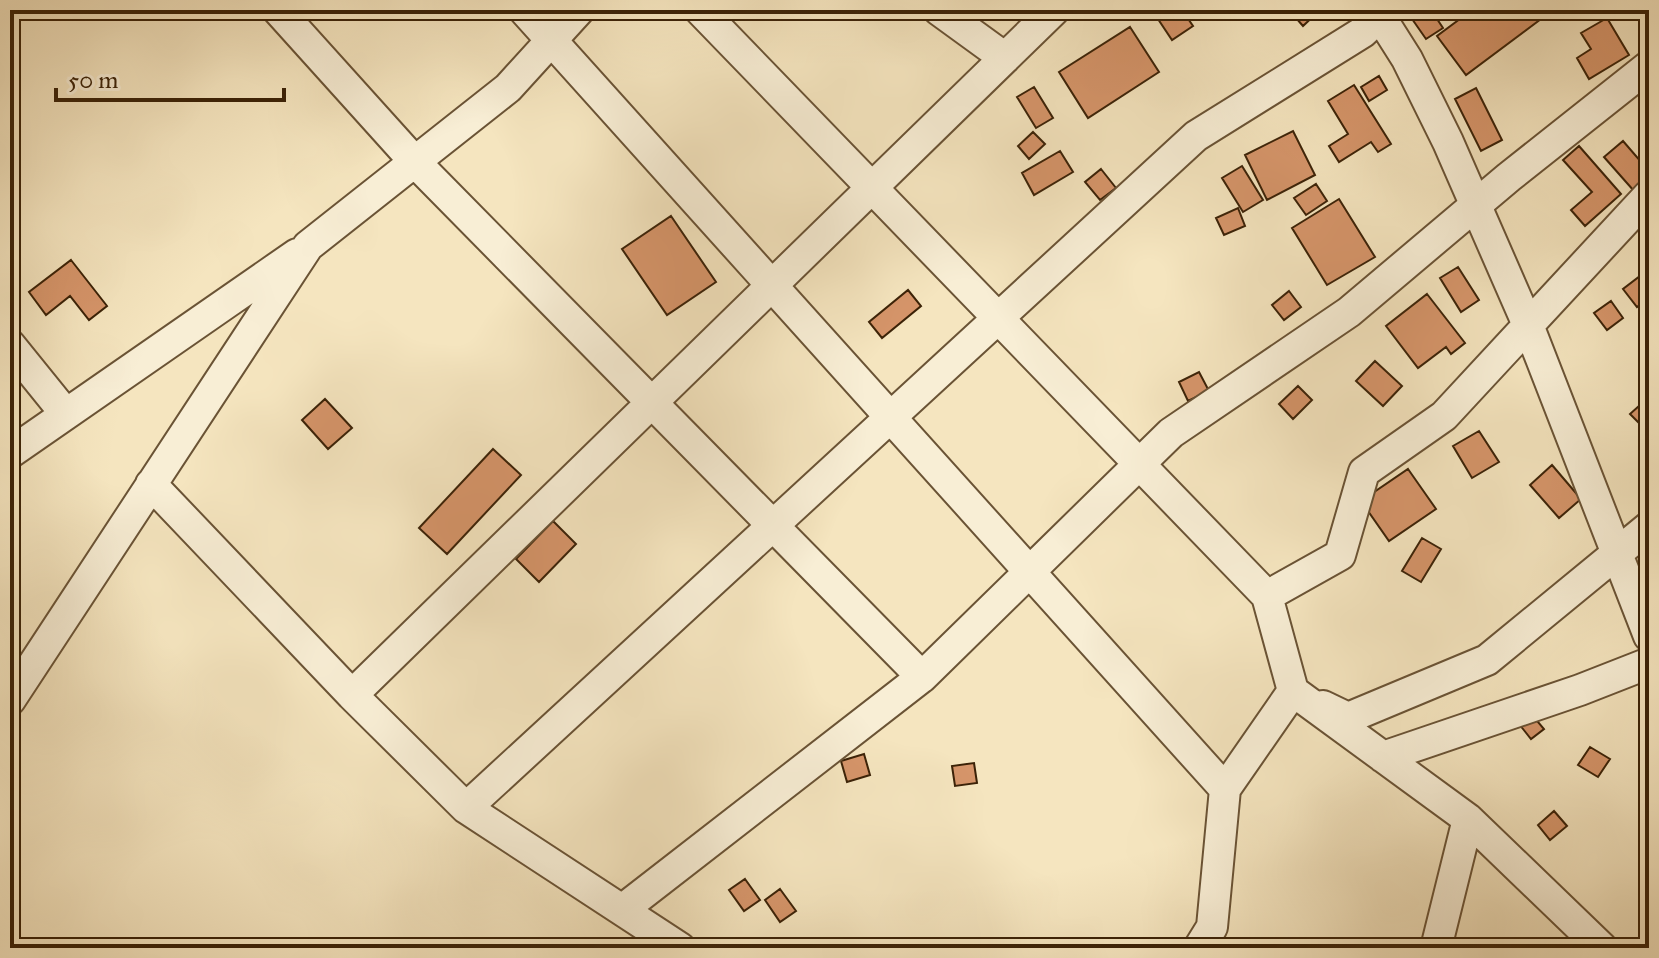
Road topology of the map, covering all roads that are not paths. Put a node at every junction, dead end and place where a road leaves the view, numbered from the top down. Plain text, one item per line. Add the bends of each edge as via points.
1 (278, 10) edge
2 (524, 10) edge
3 (579, 10) edge
4 (700, 10) edge
5 (939, 10) edge
6 (1054, 10) edge
7 (1381, 12) edge
8 (551, 41) junction
9 (1005, 58) junction
10 (1649, 66) edge
11 (415, 162) junction
12 (872, 188) junction
13 (1649, 195) edge
14 (1476, 205) junction
15 (308, 246) junction
16 (772, 285) junction
17 (999, 318) junction
18 (1528, 325) junction
19 (10, 345) edge
20 (652, 403) junction
21 (65, 413) junction
22 (891, 417) junction
23 (10, 453) edge
24 (1140, 464) junction
25 (151, 484) junction
26 (773, 526) junction
27 (1649, 527) edge
28 (1616, 553) junction
29 (1030, 571) junction
30 (1267, 596) junction
31 (1649, 636) edge
32 (1649, 663) edge
33 (922, 677) junction
34 (1293, 691) junction
35 (352, 695) junction
36 (10, 700) edge
37 (1383, 757) junction
38 (1225, 789) junction
39 (466, 808) junction
40 (1468, 819) junction
41 (622, 910) junction
42 (680, 948) edge
43 (1199, 948) edge
44 (1436, 948) edge
45 (1602, 948) edge

1 - 11 street
2 - 8 street
3 - 8 street
4 - 12 street
5 - 9 street
6 - 9 street
7 - 14 street
7 - 17 street via 1363,32 1196,136
8 - 11 street via 508,88
8 - 16 street
9 - 12 street
10 - 14 street
11 - 15 street
11 - 20 street
12 - 16 street
12 - 17 street
13 - 18 street
14 - 18 street
14 - 24 street via 1349,312 1171,433
15 - 21 street
15 - 25 street
16 - 20 street
16 - 22 street
17 - 22 street
17 - 24 street
18 - 28 street
18 - 30 street via 1444,416 1364,472 1340,555
19 - 21 street
20 - 26 street
20 - 35 street
21 - 23 street
22 - 26 street
22 - 29 street
24 - 29 street
24 - 30 street
25 - 35 street
25 - 36 street
26 - 33 street
26 - 39 street
27 - 28 street
28 - 31 street
28 - 34 street via 1487,660 1348,718
29 - 33 street
29 - 38 street
30 - 34 street
32 - 37 street
33 - 41 street
34 - 37 street
34 - 38 street
35 - 39 street
37 - 40 street
38 - 43 street via 1212,927
39 - 41 street
40 - 44 street
40 - 45 street
41 - 42 street

